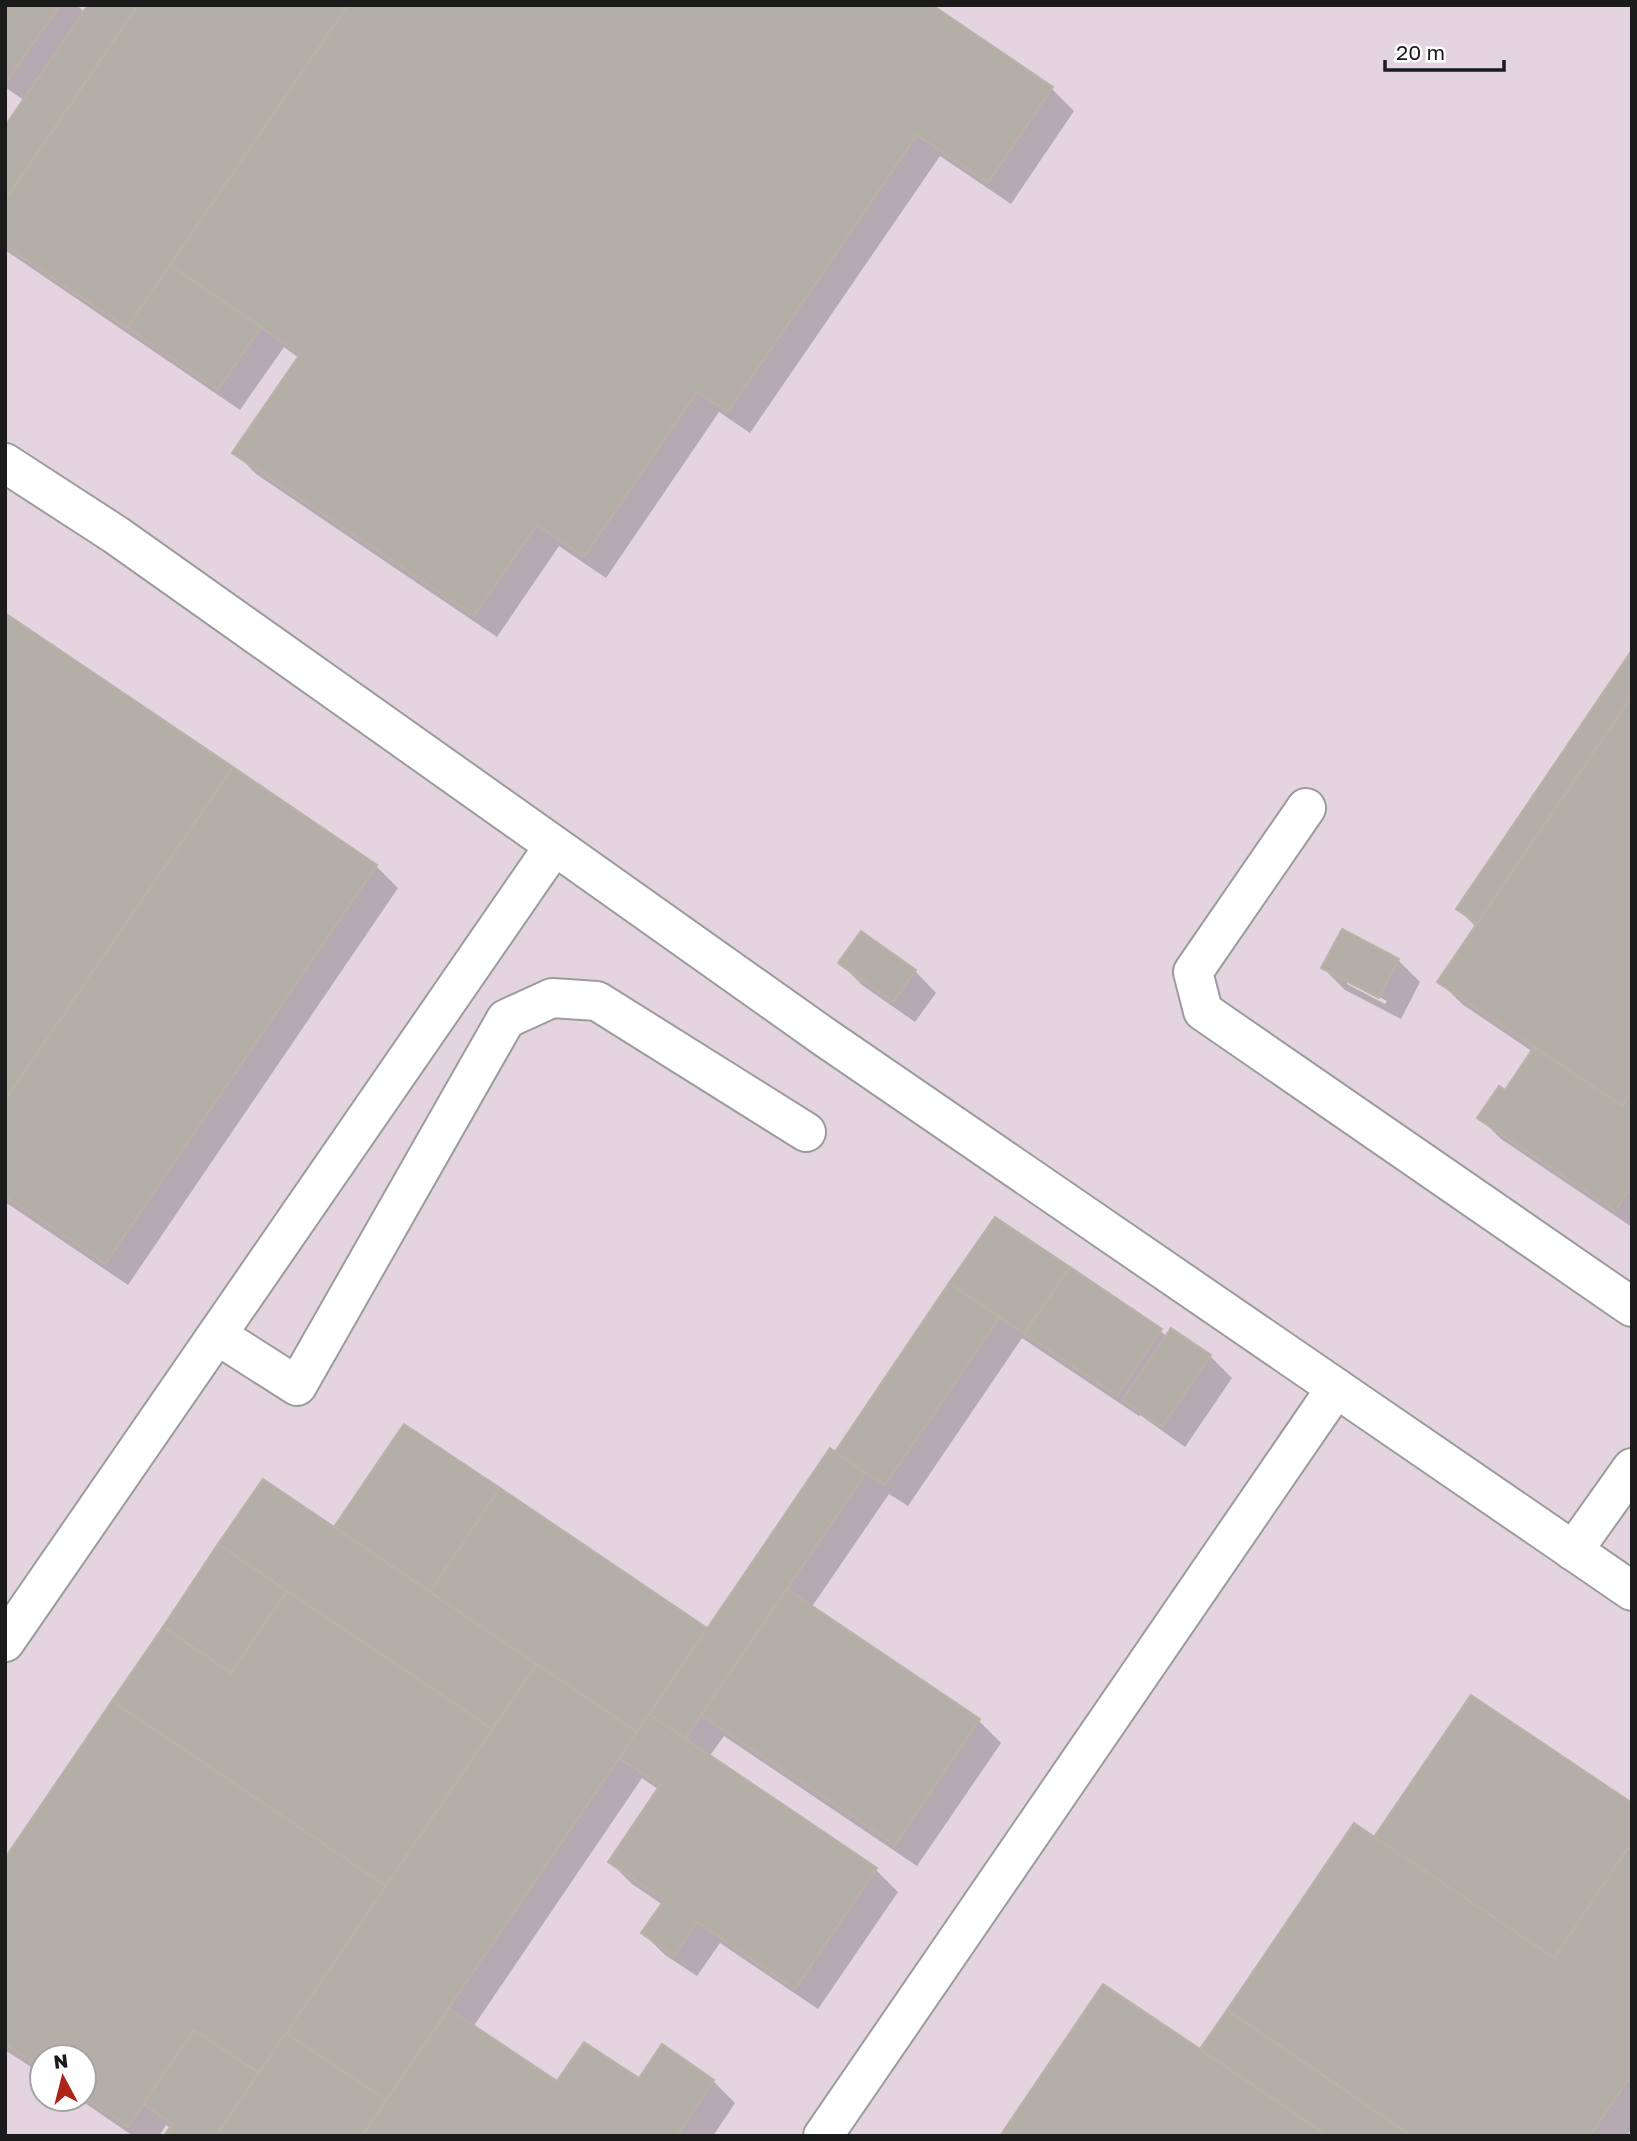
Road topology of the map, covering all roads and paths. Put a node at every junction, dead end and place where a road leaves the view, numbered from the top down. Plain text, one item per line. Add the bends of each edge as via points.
1 (5, 463) edge
2 (1306, 808) dead end
3 (554, 846) junction
4 (806, 1132) dead end
5 (1632, 1307) edge
6 (217, 1335) junction
7 (1336, 1388) junction
8 (1632, 1468) edge
9 (1573, 1551) junction
10 (1632, 1591) edge
11 (5, 1642) edge
12 (823, 2136) edge

1 - 3 street via 116,535
2 - 5 street via 1193,972 1203,1011
3 - 6 street
3 - 7 street
4 - 6 street via 597,1001 552,998 506,1019 296,1386
6 - 11 street
7 - 9 street
7 - 12 street
8 - 9 street
9 - 10 street

